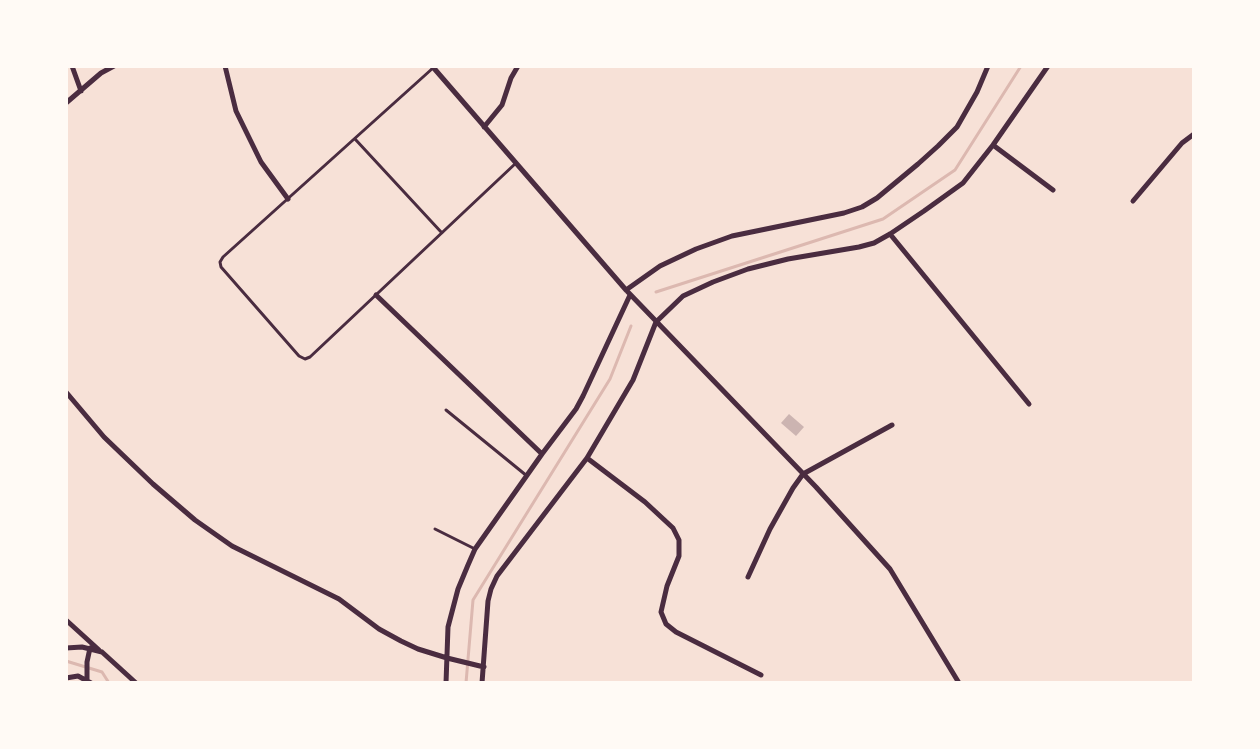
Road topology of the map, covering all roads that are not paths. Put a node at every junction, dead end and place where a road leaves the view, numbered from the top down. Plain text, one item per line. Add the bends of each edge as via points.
1 (72, 66) edge
2 (114, 66) edge
3 (224, 66) edge
4 (518, 66) edge
5 (988, 66) edge
6 (1048, 66) edge
7 (433, 67) edge
8 (81, 90) junction
9 (66, 103) edge
10 (484, 127) junction
11 (1194, 134) edge
12 (355, 139) junction
13 (993, 145) junction
14 (516, 164) junction
15 (1053, 190) dead end
16 (288, 199) junction
17 (1133, 201) dead end
18 (442, 233) junction
19 (890, 234) junction
20 (628, 293) junction
21 (376, 295) junction
22 (656, 322) junction
23 (66, 392) edge
24 (1029, 404) dead end
25 (446, 410) dead end
26 (892, 425) dead end
27 (542, 454) junction
28 (586, 458) junction
29 (803, 474) junction
30 (527, 476) junction
31 (436, 529) dead end
32 (475, 549) junction
33 (748, 577) dead end
34 (66, 620) edge
35 (66, 648) edge
36 (90, 648) junction
37 (102, 652) junction
38 (447, 658) junction
39 (484, 667) junction
40 (761, 675) dead end
41 (66, 678) edge
42 (89, 682) edge
43 (136, 683) edge
44 (446, 683) edge
45 (482, 683) edge
46 (960, 683) edge

1 - 8 street
2 - 8 street
3 - 16 street via 236,111 261,162
4 - 10 street via 502,105
5 - 20 street via 957,127 918,164 862,208 732,236 696,249 660,266
6 - 13 street
7 - 10 street
7 - 12 lane
8 - 9 street
10 - 14 street
11 - 17 street via 1182,143
12 - 16 lane
12 - 18 lane
13 - 15 street
13 - 19 street via 962,183
14 - 18 lane
14 - 20 street
16 - 21 lane via 220,262 299,356 310,357
18 - 21 lane
19 - 22 street via 874,243 788,259 713,282 683,296
19 - 24 street
20 - 22 street
20 - 27 street via 583,396
21 - 27 street
22 - 28 street via 633,380
22 - 29 street
23 - 38 street via 104,437 153,484 232,546 339,599 401,641
25 - 30 lane
26 - 29 street
27 - 30 street
28 - 39 street via 497,576 488,601
28 - 40 street via 645,502 673,528 679,540 679,556 661,612 666,624
29 - 33 street via 770,529
29 - 46 street via 890,569
30 - 32 street
31 - 32 lane
32 - 38 street via 458,590 448,627
34 - 37 street
35 - 36 street
36 - 37 street
36 - 42 street via 87,662
37 - 43 street
38 - 39 street
38 - 44 street
39 - 45 street
41 - 42 street via 78,676

